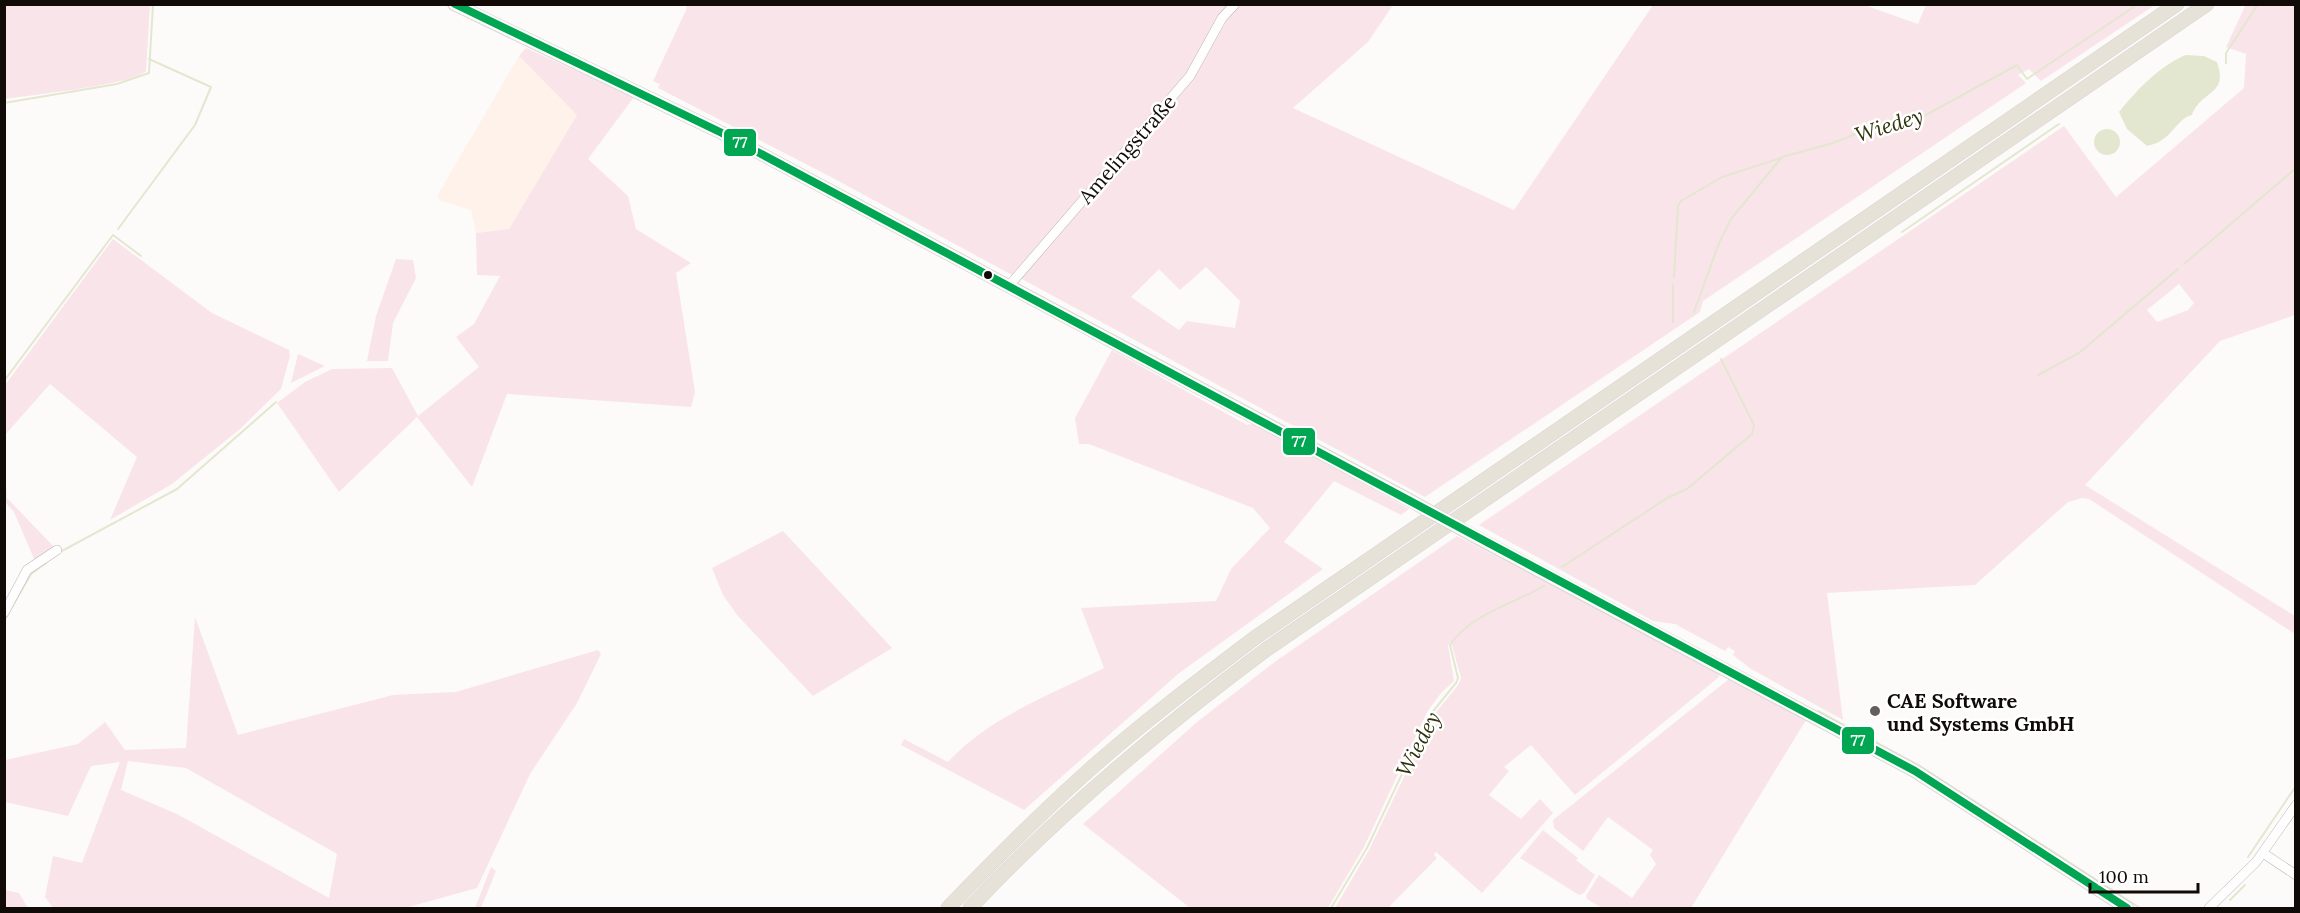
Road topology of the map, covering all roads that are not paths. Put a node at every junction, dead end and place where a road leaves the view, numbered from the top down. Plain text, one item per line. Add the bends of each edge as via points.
1 (454, 4) edge
2 (1235, 4) edge
3 (2177, 4) edge
4 (2207, 4) edge
5 (1008, 287) junction
6 (57, 550) dead end
7 (4, 613) edge
8 (2295, 805) edge
9 (2263, 853) junction
10 (2295, 875) edge
11 (2221, 899) junction
12 (948, 909) edge
13 (970, 909) edge
14 (2127, 909) edge
15 (2209, 909) edge
16 (2215, 909) edge

1 - 5 main road via 722,133
2 - 5 street, Amelingstraße via 1222,18 1190,76
3 - 12 highway via 1256,637 1088,771
4 - 13 highway via 1267,649 1099,783
5 - 14 main road, bridge via 1915,771
6 - 7 street via 27,570
8 - 9 street
9 - 10 street
9 - 11 street
11 - 15 street
11 - 16 street

